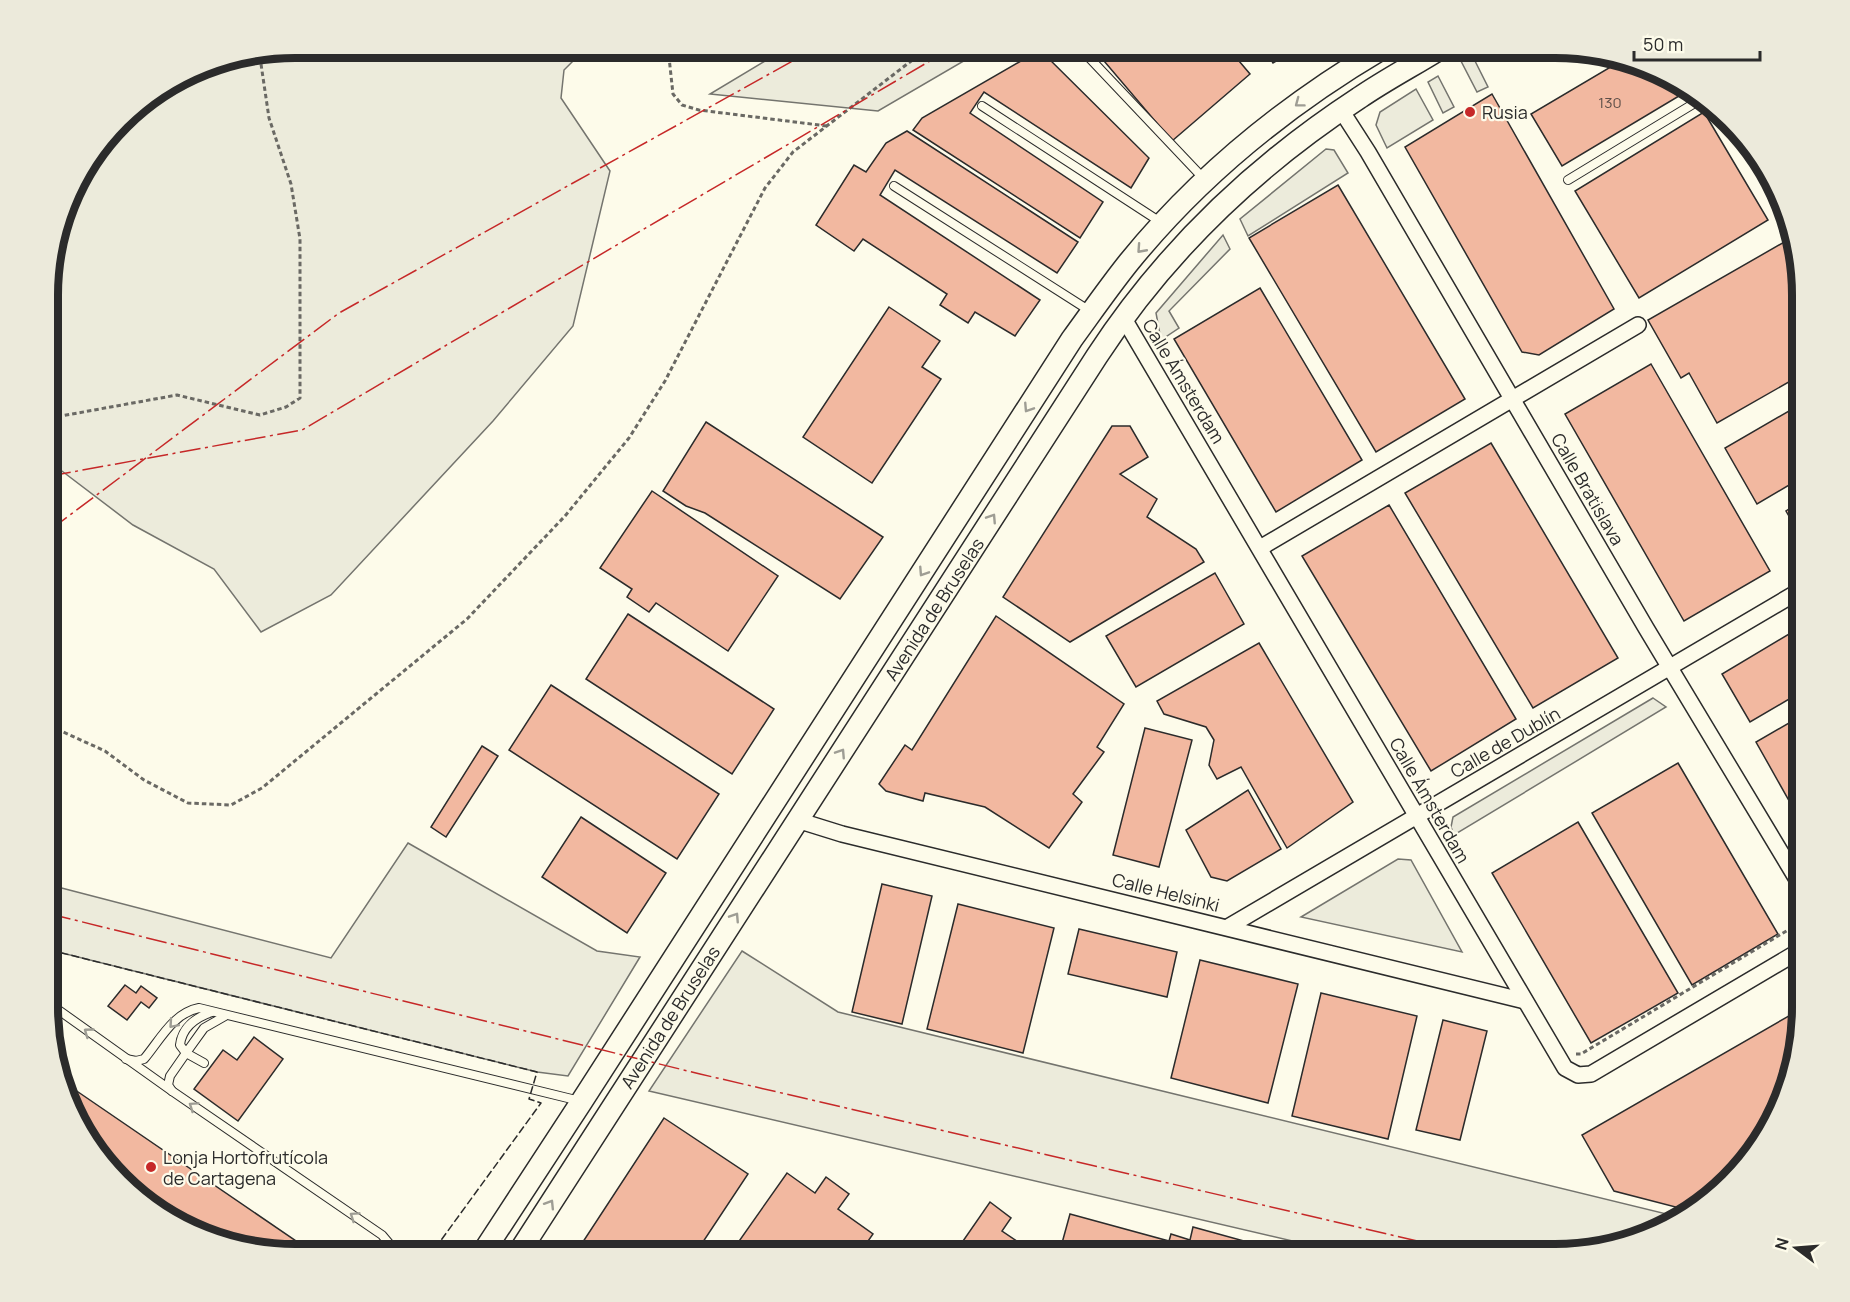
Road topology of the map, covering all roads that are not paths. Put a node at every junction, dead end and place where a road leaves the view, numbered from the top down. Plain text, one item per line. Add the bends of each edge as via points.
1 (1089, 58) edge
2 (1367, 58) edge
3 (1425, 58) edge
4 (1325, 84) junction
5 (1694, 104) edge
6 (982, 106) dead end
7 (1341, 110) junction
8 (1568, 180) dead end
9 (1206, 181) junction
10 (894, 186) dead end
11 (1164, 224) junction
12 (1097, 305) junction
13 (1123, 317) junction
14 (1638, 325) dead end
15 (1513, 400) junction
16 (1260, 548) junction
17 (1792, 597) edge
18 (1670, 668) junction
19 (773, 806) junction
20 (1417, 816) junction
21 (797, 820) junction
22 (1792, 869) edge
23 (1228, 927) junction
24 (1792, 956) edge
25 (1525, 1001) junction
26 (58, 1010) edge
27 (212, 1012) junction
28 (225, 1016) junction
29 (186, 1053) junction
30 (126, 1059) junction
31 (204, 1063) dead end
32 (172, 1091) junction
33 (582, 1101) junction
34 (606, 1114) junction
35 (390, 1244) edge
36 (489, 1244) edge
37 (524, 1244) edge

1 - 9 lane
2 - 4 main road, Avenida de Bruselas
3 - 7 main road, Avenida de Bruselas
4 - 7 main road
4 -> 9 main road, Avenida de Bruselas
5 - 8 lane
6 - 11 lane
7 - 13 main road, Avenida de Bruselas via 1285,151 1215,213 1172,257
7 - 15 street, Calle Bratislava
9 - 11 main road, Avenida de Bruselas
10 - 12 lane
11 -> 12 main road, Avenida de Bruselas
12 - 13 main road
12 -> 19 main road, Avenida de Bruselas
13 - 16 street, Calle Ámsterdam
21 -> 13 main road, Avenida de Bruselas
14 - 15 street
15 - 16 street
15 - 18 street, Calle Bratislava
16 - 20 street, Calle Ámsterdam
17 - 18 street, Calle de Dublín
18 - 20 street, Calle de Dublín
18 - 22 street, Calle Bratislava
19 - 21 main road
19 - 33 main road, Avenida de Bruselas
20 - 23 street, Calle de Dublín
20 - 25 street, Calle Ámsterdam
21 - 23 street, Calle Helsinki
34 -> 21 main road, Avenida de Bruselas
23 - 25 street, Calle Helsinki
24 - 25 street, Calle Ámsterdam via 1591,1074 1578,1075 1565,1068
30 -> 26 lane
27 - 28 lane
27 - 29 lane via 190,1024 181,1037 180,1045
27 -> 30 lane via 198,1008 177,1017 144,1059
28 - 29 lane via 204,1028
28 - 33 lane
29 - 31 lane
29 - 32 lane via 170,1076 168,1085
30 - 32 lane
35 -> 32 lane via 382,1235
33 - 34 main road
33 - 36 main road, Avenida de Bruselas
37 -> 34 main road, Avenida de Bruselas

